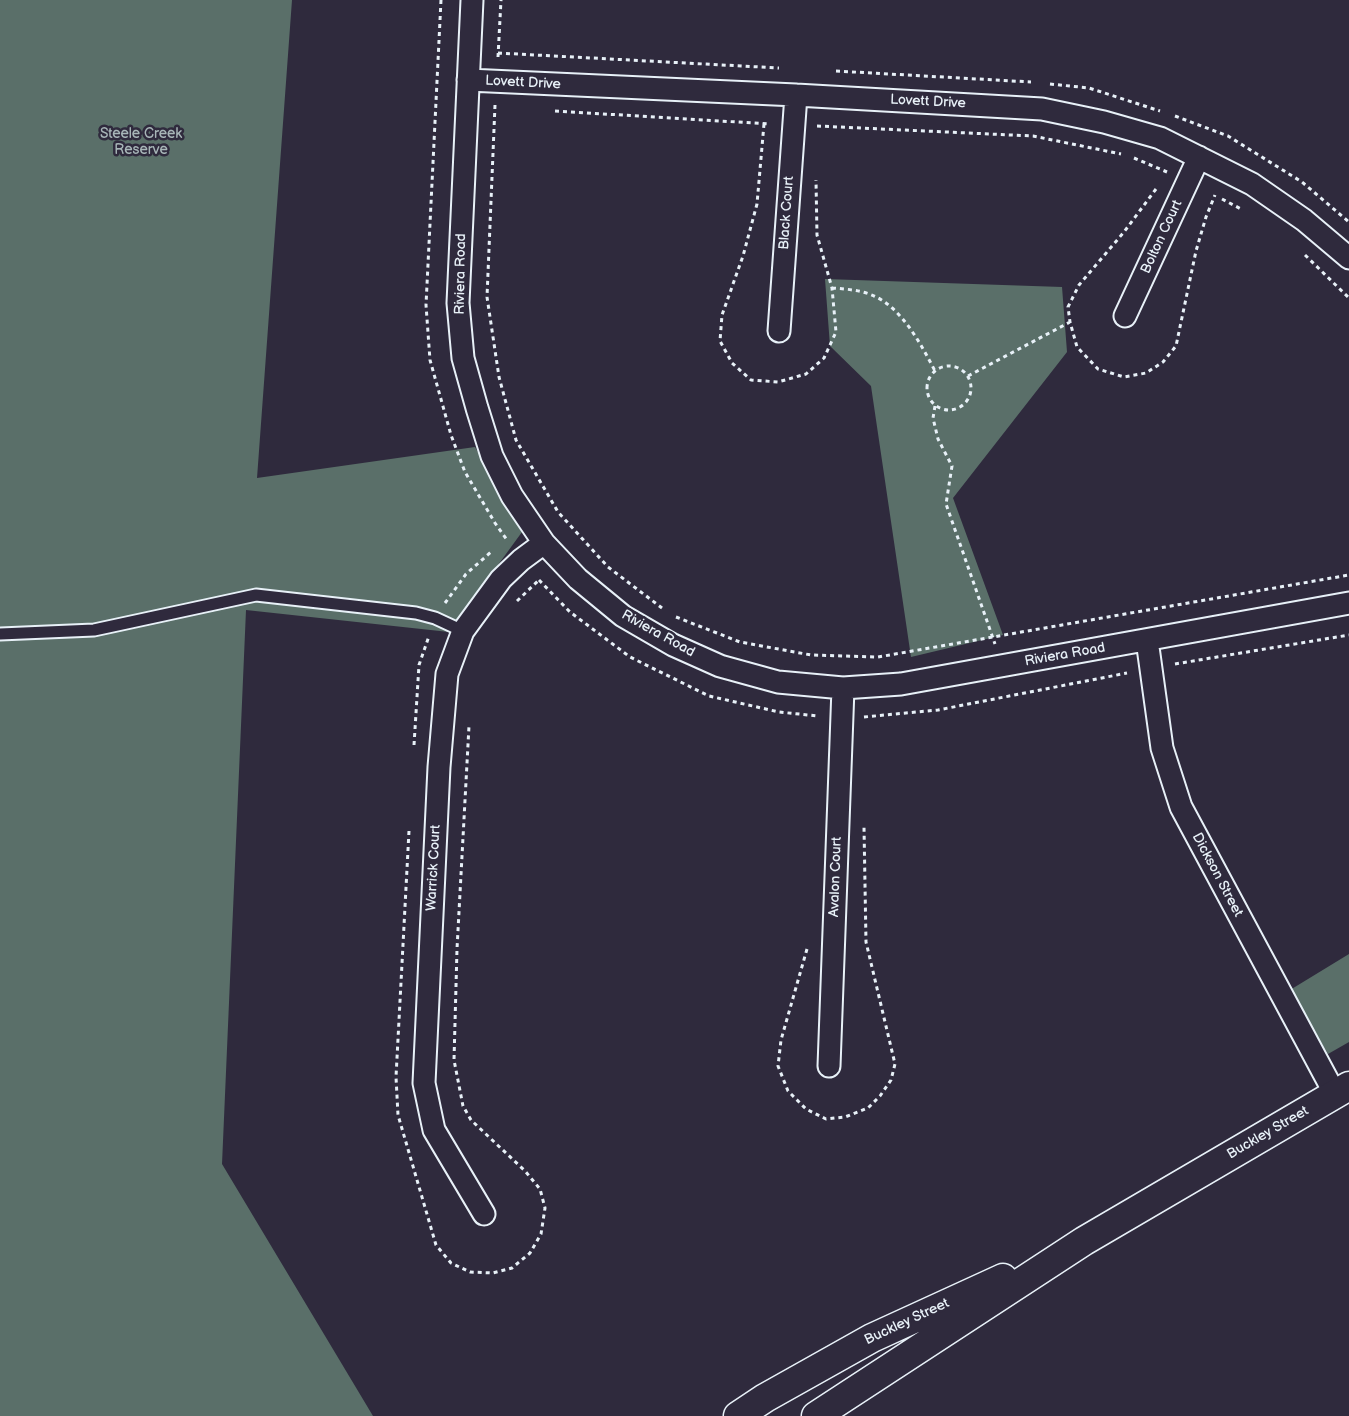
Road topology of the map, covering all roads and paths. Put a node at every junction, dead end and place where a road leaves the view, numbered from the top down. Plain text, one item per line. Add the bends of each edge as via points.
1 (441, 0) edge
2 (472, 0) edge
3 (501, 0) edge
4 (468, 80) junction
5 (496, 81) junction
6 (796, 95) junction
7 (495, 107) junction
8 (504, 107) dead end
9 (553, 110) dead end
10 (793, 126) junction
11 (1199, 157) junction
12 (1188, 181) junction
13 (1248, 212) dead end
14 (1302, 252) dead end
15 (1349, 258) edge
16 (832, 288) dead end
17 (1349, 298) edge
18 (1125, 316) dead end
19 (1070, 322) dead end
20 (778, 331) dead end
21 (934, 371) junction
22 (968, 376) junction
23 (935, 406) junction
24 (544, 543) junction
25 (521, 560) junction
26 (1349, 575) edge
27 (1349, 603) edge
28 (662, 608) dead end
29 (670, 614) dead end
30 (463, 630) junction
31 (0, 634) edge
32 (1349, 635) edge
33 (992, 637) junction
34 (1147, 640) junction
35 (1002, 666) junction
36 (1151, 668) junction
37 (842, 688) junction
38 (842, 718) junction
39 (829, 1066) dead end
40 (1342, 1090) edge
41 (484, 1214) dead end
42 (1084, 1241) junction
43 (738, 1416) edge
44 (816, 1416) edge

1 - 25 path via 426,305 430,360 465,472
2 - 4 street, Riviera Road
3 - 5 path
4 - 5 street, Lovett Drive
4 - 24 street, Riviera Road via 458,303 463,358 492,456 512,496
5 - 6 street, Lovett Drive
5 - 7 path
6 - 10 street, Black Court
6 - 11 street, Lovett Drive via 1042,109 1160,138
7 - 8 path
7 - 28 path via 487,297 499,376 516,440 558,512 608,567
9 - 10 path
10 - 12 path via 1033,136 1129,156
10 - 20 street, Black Court
11 - 12 street, Bolton Court
11 - 15 street, Lovett Drive via 1252,184 1304,220
12 - 13 path
12 - 18 street, Bolton Court
14 - 17 path
16 - 21 path via 875,296 898,313
19 - 22 path
21 - 22 path via 955,366
21 - 23 path via 927,391
22 - 23 path via 972,391 960,408 945,410
23 - 33 path via 933,418 938,439 952,466 946,504
24 - 25 street, Warrick Court
24 - 37 street, Riviera Road via 578,579 623,616 673,645 720,666 778,682
25 - 30 street, Warrick Court via 501,579
25 - 38 path via 570,612 630,657 709,696 779,712
26 - 33 path
27 - 34 street, Riviera Road
29 - 33 path via 740,642 811,655 878,658
30 - 31 lane via 416,613 256,595 94,630
30 - 41 street, Warrick Court via 446,674 424,1084 434,1130
32 - 36 path
33 - 35 path
34 - 35 street, Riviera Road
34 - 36 street, Dickson Street
35 - 37 street, Riviera Road via 901,684
36 - 38 path via 938,710
36 - 40 street, Dickson Street via 1162,748 1181,807
37 - 38 street, Avalon Court
38 - 39 street, Avalon Court
40 - 42 main road, Buckley Street
42 - 43 main road, Buckley Street via 872,1338
42 - 44 main road, Buckley Street

